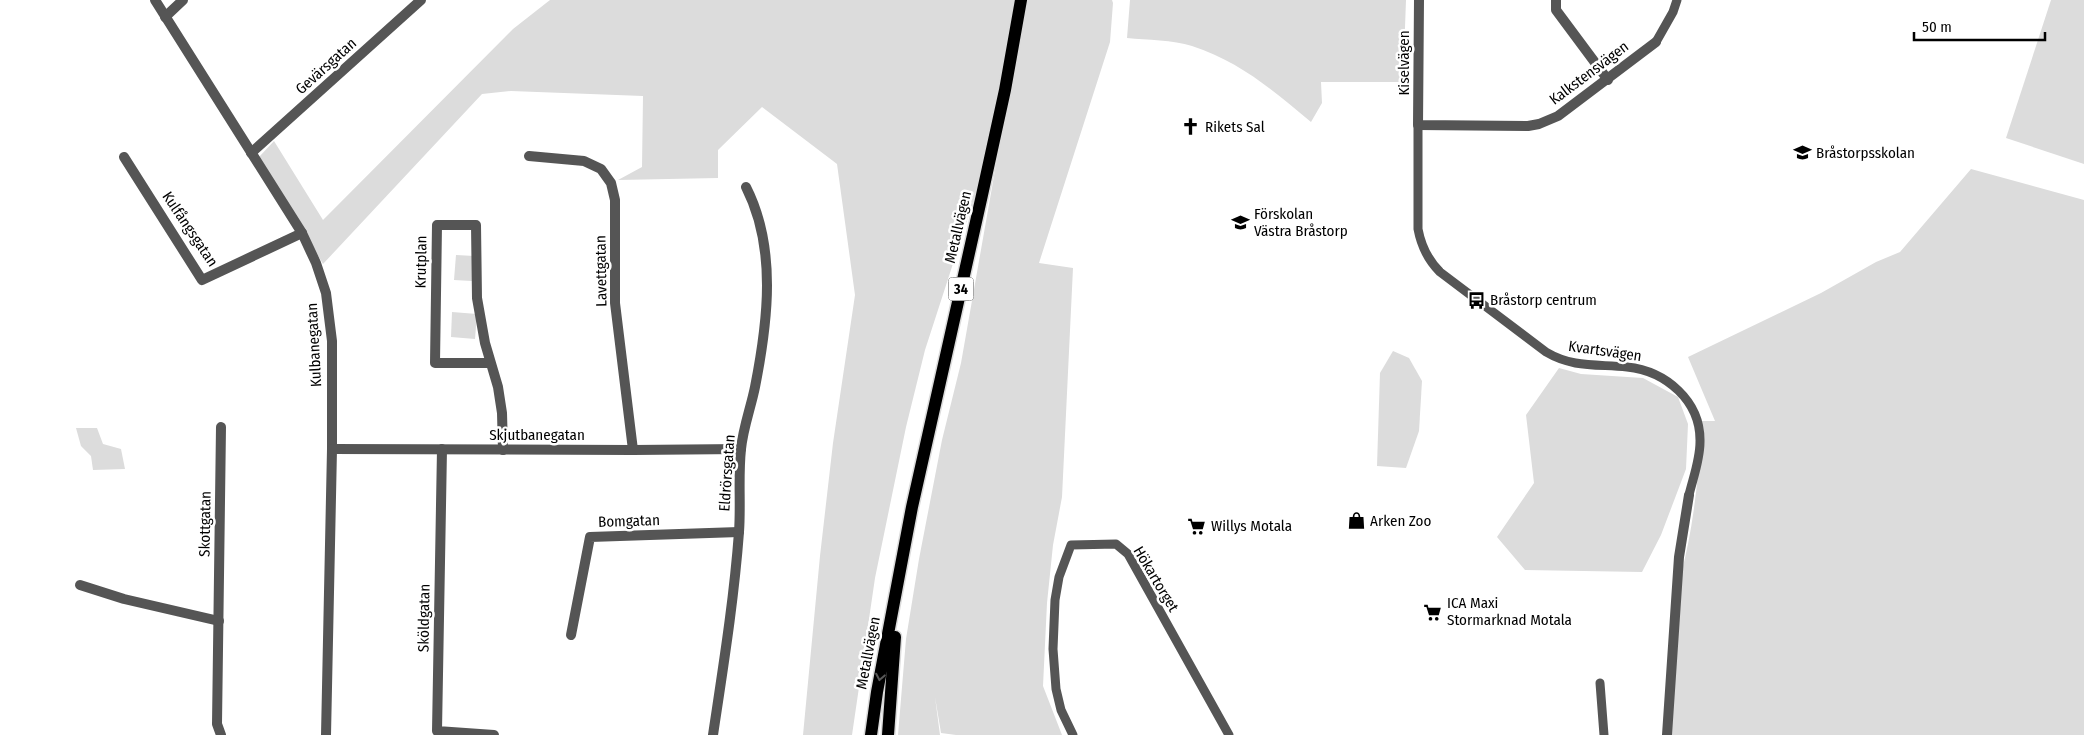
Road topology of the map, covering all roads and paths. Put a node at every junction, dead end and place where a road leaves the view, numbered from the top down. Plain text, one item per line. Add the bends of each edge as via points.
1 (155, 0) edge
2 (183, 0) edge
3 (421, 0) edge
4 (1021, 0) edge
5 (1419, 0) edge
6 (1556, 0) edge
7 (1677, 0) edge
8 (165, 17) junction
9 (1656, 42) joint
10 (1608, 80) junction
11 (1418, 125) junction
12 (251, 153) junction
13 (529, 156) dead end
14 (124, 157) dead end
15 (746, 187) dead end
16 (302, 233) junction
17 (490, 363) junction
18 (221, 428) dead end
19 (741, 448) junction
20 (332, 449) junction
21 (442, 449) junction
22 (502, 450) junction
23 (633, 450) junction
24 (1689, 495) joint
25 (739, 532) junction
26 (899, 577) junction
27 (80, 585) dead end
28 (218, 621) junction
29 (571, 636) dead end
30 (1600, 683) dead end
31 (221, 735) edge
32 (326, 735) edge
33 (494, 735) edge
34 (713, 735) edge
35 (871, 735) edge
36 (888, 735) edge
37 (1073, 735) edge
38 (1229, 735) edge
39 (1604, 735) edge
40 (1667, 735) edge

1 - 8 street, Kulbanegatan
2 - 8 street
3 - 12 street, Gevärsgatan
4 - 26 main road, Metallvägen / 34 via 1005,90
5 - 11 street, Kiselvägen
6 - 10 street via 1556,10
7 - 9 lane
8 - 12 street, Kulbanegatan
9 - 10 street, Kalkstensvägen
10 - 11 street, Kalkstensvägen via 1558,116 1540,124
11 - 24 lane, Kvartsvägen via 1418,228 1429,259 1440,272 1558,359 1577,364 1643,370 1680,392 1693,409 1700,433
12 - 16 street, Kulbanegatan
13 - 23 street, Lavettgatan via 584,161 600,169 611,183 615,200 615,303
14 - 16 street, Kulfångsgatan via 202,280
15 - 19 street, Eldrörsgatan via 763,234 767,265 762,350
16 - 20 street, Kulbanegatan via 319,271 329,308
17 - 17 street, Krutplan via 476,298 476,226 437,225 435,363
17 - 22 street, Krutplan via 502,413
18 - 28 street, Skottgatan
19 - 23 street, Skjutbanegatan
19 - 25 street, Eldrörsgatan
20 - 21 street, Skjutbanegatan
20 - 32 street, Kulbanegatan
21 - 22 street, Skjutbanegatan
21 - 33 street, Sköldgatan via 437,731
22 - 23 street, Skjutbanegatan
24 - 40 street, Kvartsvägen via 1679,558
25 - 29 street, Bomgatan via 590,537
25 - 34 street, Eldrörsgatan
26 -> 35 main road, Metallvägen / 34
26 - 36 main road, Metallvägen / 34
27 - 28 street
28 - 31 street, Skottgatan via 217,724
30 - 39 lane
37 - 38 lane, Hökartorget via 1062,710 1054,671 1055,600 1059,576 1071,545 1116,544 1128,554

